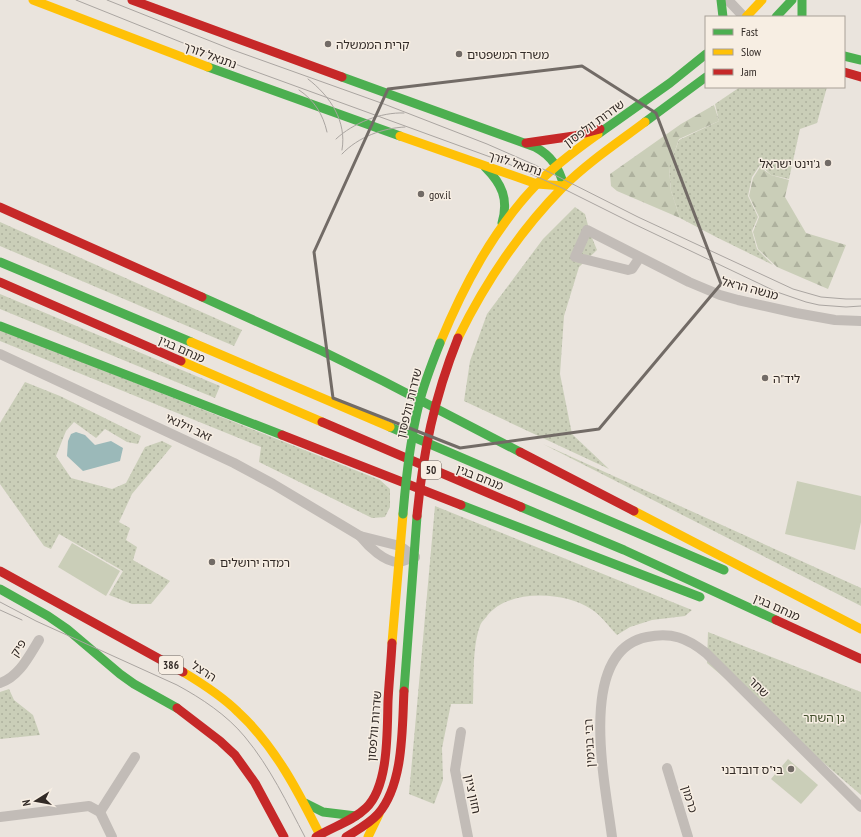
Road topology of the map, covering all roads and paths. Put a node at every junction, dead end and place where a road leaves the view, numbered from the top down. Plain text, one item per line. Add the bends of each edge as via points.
1 (32, 0) edge
2 (132, 0) edge
3 (721, 0) edge
4 (728, 0) edge
5 (792, 0) edge
6 (802, 0) edge
7 (757, 2) edge
8 (723, 16) edge
9 (744, 16) edge
10 (746, 16) edge
11 (770, 16) edge
12 (777, 16) edge
13 (802, 16) edge
14 (705, 55) edge
15 (845, 56) edge
16 (861, 60) edge
17 (845, 72) edge
18 (861, 77) edge
19 (705, 79) edge
20 (617, 121) junction
21 (524, 143) junction
22 (481, 165) junction
23 (557, 165) junction
24 (537, 184) junction
25 (564, 186) junction
26 (0, 206) edge
27 (499, 229) junction
28 (640, 257) junction
29 (0, 262) edge
30 (0, 282) edge
31 (861, 321) edge
32 (0, 326) edge
33 (0, 354) edge
34 (360, 536) junction
35 (400, 546) junction
36 (414, 557) junction
37 (398, 562) junction
38 (0, 571) edge
39 (730, 572) dead end
40 (744, 579) dead end
41 (0, 589) edge
42 (712, 602) dead end
43 (727, 608) dead end
44 (861, 629) edge
45 (39, 640) dead end
46 (620, 651) joint
47 (861, 659) edge
48 (0, 683) edge
49 (460, 732) dead end
50 (135, 757) dead end
51 (667, 768) dead end
52 (305, 804) junction
53 (861, 807) edge
54 (100, 812) junction
55 (379, 814) junction
56 (356, 816) junction
57 (0, 817) edge
58 (319, 836) edge
59 (112, 837) edge
60 (284, 837) edge
61 (346, 837) edge
62 (368, 837) edge
63 (468, 837) edge
64 (612, 837) edge
65 (688, 837) edge

1 - 22 main road, נתנאל לורך via 180,57
2 - 21 main road, נתנאל לורך
3 - 8 main road
4 - 9 street
5 - 12 main road
6 - 13 main road
7 - 10 main road
7 - 11 main road
14 - 20 main road, שדרות וולפסון
15 - 16 main road
17 - 18 main road
19 - 25 main road, שדרות וולפסון via 584,168
20 - 21 main road via 585,133
20 - 23 main road, שדרות וולפסון
21 - 23 main road, נתנאל לורך via 541,150
22 - 24 main road, נתנאל לורך
22 - 27 main road via 494,177 504,194 506,210
23 - 24 main road, שדרות וולפסון
23 - 25 main road, נתנאל לורך
24 - 25 main road, נתנאל לורך
24 - 27 main road, שדרות וולפסון
25 - 36 main road, שדרות וולפסון, bridge via 536,217 497,268 475,304 441,380 421,468
26 - 44 main road via 383,380
27 - 35 main road, שדרות וולפסון, bridge via 471,274 430,369 417,412 410,452
28 - 28 street, מנשה הראל via 587,230 575,257 628,270 632,269
28 - 31 street, מנשה הראל via 720,295 815,317
29 - 39 main road, מנחם בגין / 50 via 156,326
30 - 47 main road, מנחם בגין / 50 via 439,474 624,550
32 - 42 main road
33 - 34 street, זאב וילנאי via 234,463
34 - 35 street, זאב וילנאי
34 - 37 street, זאב וילנאי via 378,554
35 - 36 street, זאב וילנאי
35 - 37 main road, שדרות וולפסון
36 - 37 street
36 - 55 main road, שדרות וולפסון via 399,763 393,790
37 - 56 main road, שדרות וולפסון via 382,771 375,796
38 - 52 main road, הרצל / 386 via 110,630 211,690 239,712 265,742 288,773
40 - 44 main road, מנחם בגין
41 - 60 main road via 48,616 120,674 181,710 220,741 235,755 256,783
43 - 47 main road
45 - 48 street, פיק via 19,670
46 - 53 street, שחר via 634,642 651,636 676,636 689,641 706,653
46 - 64 street, רבי בנימין via 607,676 600,710 603,765
49 - 63 street, חזון ציון via 455,770
50 - 54 street
51 - 65 street, כרמון
52 - 56 main road via 323,813
52 - 58 main road, הרצל / 386
54 - 57 street via 88,806
54 - 59 street
55 - 61 main road, שדרות וולפסון via 372,822
55 - 62 main road
56 - 58 main road, שדרות וולפסון

